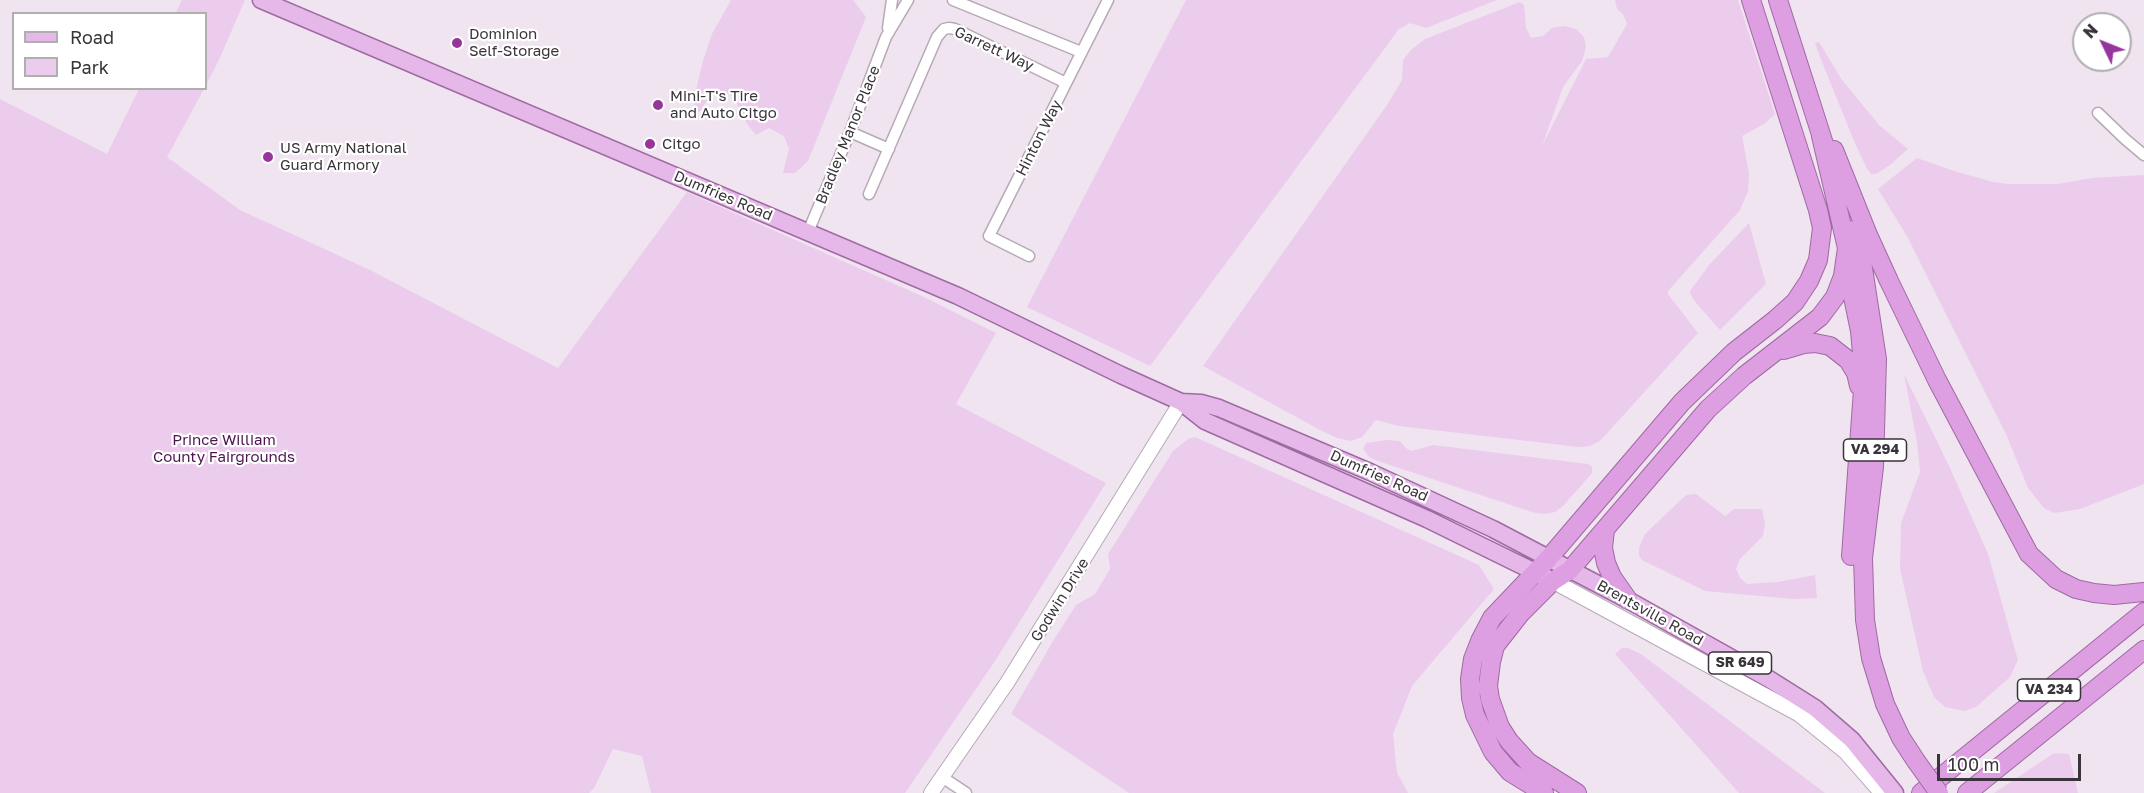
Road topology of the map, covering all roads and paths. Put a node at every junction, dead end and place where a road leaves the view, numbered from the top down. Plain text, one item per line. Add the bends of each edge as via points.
1 (261, 0) edge
2 (892, 0) edge
3 (908, 0) edge
4 (952, 0) edge
5 (1108, 0) edge
6 (1751, 0) edge
7 (1778, 0) edge
8 (1762, 34) junction
9 (886, 37) junction
10 (1081, 52) junction
11 (1066, 84) junction
12 (1806, 88) junction
13 (2098, 113) dead end
14 (850, 132) junction
15 (1821, 136) junction
16 (889, 149) junction
17 (2144, 155) edge
18 (869, 194) dead end
19 (808, 232) junction
20 (1029, 256) dead end
21 (1846, 264) junction
22 (1766, 358) junction
23 (1181, 402) junction
24 (1862, 408) junction
25 (1605, 530) junction
26 (1548, 559) junction
27 (1570, 570) junction
28 (1535, 572) junction
29 (1553, 581) junction
30 (2144, 592) edge
31 (1628, 600) junction
32 (2144, 612) edge
33 (2140, 654) edge
34 (1913, 764) junction
35 (942, 777) junction
36 (1886, 790) edge
37 (931, 793) edge
38 (966, 793) edge
39 (1544, 793) edge
40 (1577, 793) edge
41 (1920, 793) edge
42 (1929, 793) edge
43 (1939, 793) edge
44 (1967, 793) edge

1 - 19 main road, Dumfries Road
2 - 9 street, Bradley Manor Place
3 - 9 street, Bradley Manor Place
4 - 10 street
5 - 10 street, Hinton Way
6 - 8 highway
7 - 12 highway, VA 294
8 - 21 highway via 1780,58
8 - 26 highway via 1821,220 1815,268 1795,302 1682,402
9 - 14 street, Bradley Manor Place
10 - 11 street, Hinton Way
11 - 16 street, Garrett Way via 955,29 944,29 937,37
11 - 20 street, Hinton Way via 989,236
12 - 15 highway, VA 294
12 - 30 highway via 1889,281 2029,554 2056,579 2076,589 2114,595
13 - 17 street
14 - 16 street
14 - 19 street, Bradley Manor Place
15 - 21 highway, VA 294 via 1845,234
15 - 34 highway, VA 294 via 1861,255 1877,359 1874,467 1863,558 1867,636 1887,709
16 - 18 street, Garrett Way
19 - 23 main road, Dumfries Road via 958,296
21 - 22 highway, VA 294 via 1839,289 1826,310
21 - 24 highway via 1862,345
22 - 24 highway via 1804,344 1834,349 1856,373
22 - 25 highway, VA 294 via 1708,409
23 - 26 main road, Dumfries Road via 1219,408 1262,426 1432,500
23 - 28 main road, Dumfries Road via 1205,421 1427,519
23 - 35 street, Godwin Drive via 1007,684
24 - 34 highway via 1850,566 1853,612 1861,662 1872,694 1891,736
25 - 27 highway, VA 294
25 - 31 highway via 1606,564
26 - 27 main road, Dumfries Road
26 - 28 highway
27 - 29 highway, VA 294
27 - 31 main road, Brentsville Road / SR 649
28 - 29 main road, Dumfries Road
28 - 39 highway via 1492,618 1473,659 1470,679 1475,715 1493,752 1510,772
29 - 36 main road, Brentsville Road / SR 649 via 1799,714
29 - 40 highway via 1495,646 1488,686 1493,712 1509,741 1528,762
31 - 36 main road, Brentsville Road / SR 649 via 1799,697 1841,729 1873,763
32 - 41 highway, VA 234
33 - 44 highway, VA 234
34 - 42 highway
34 - 43 highway, VA 294, bridge
35 - 37 street, Godwin Drive
35 - 38 street

